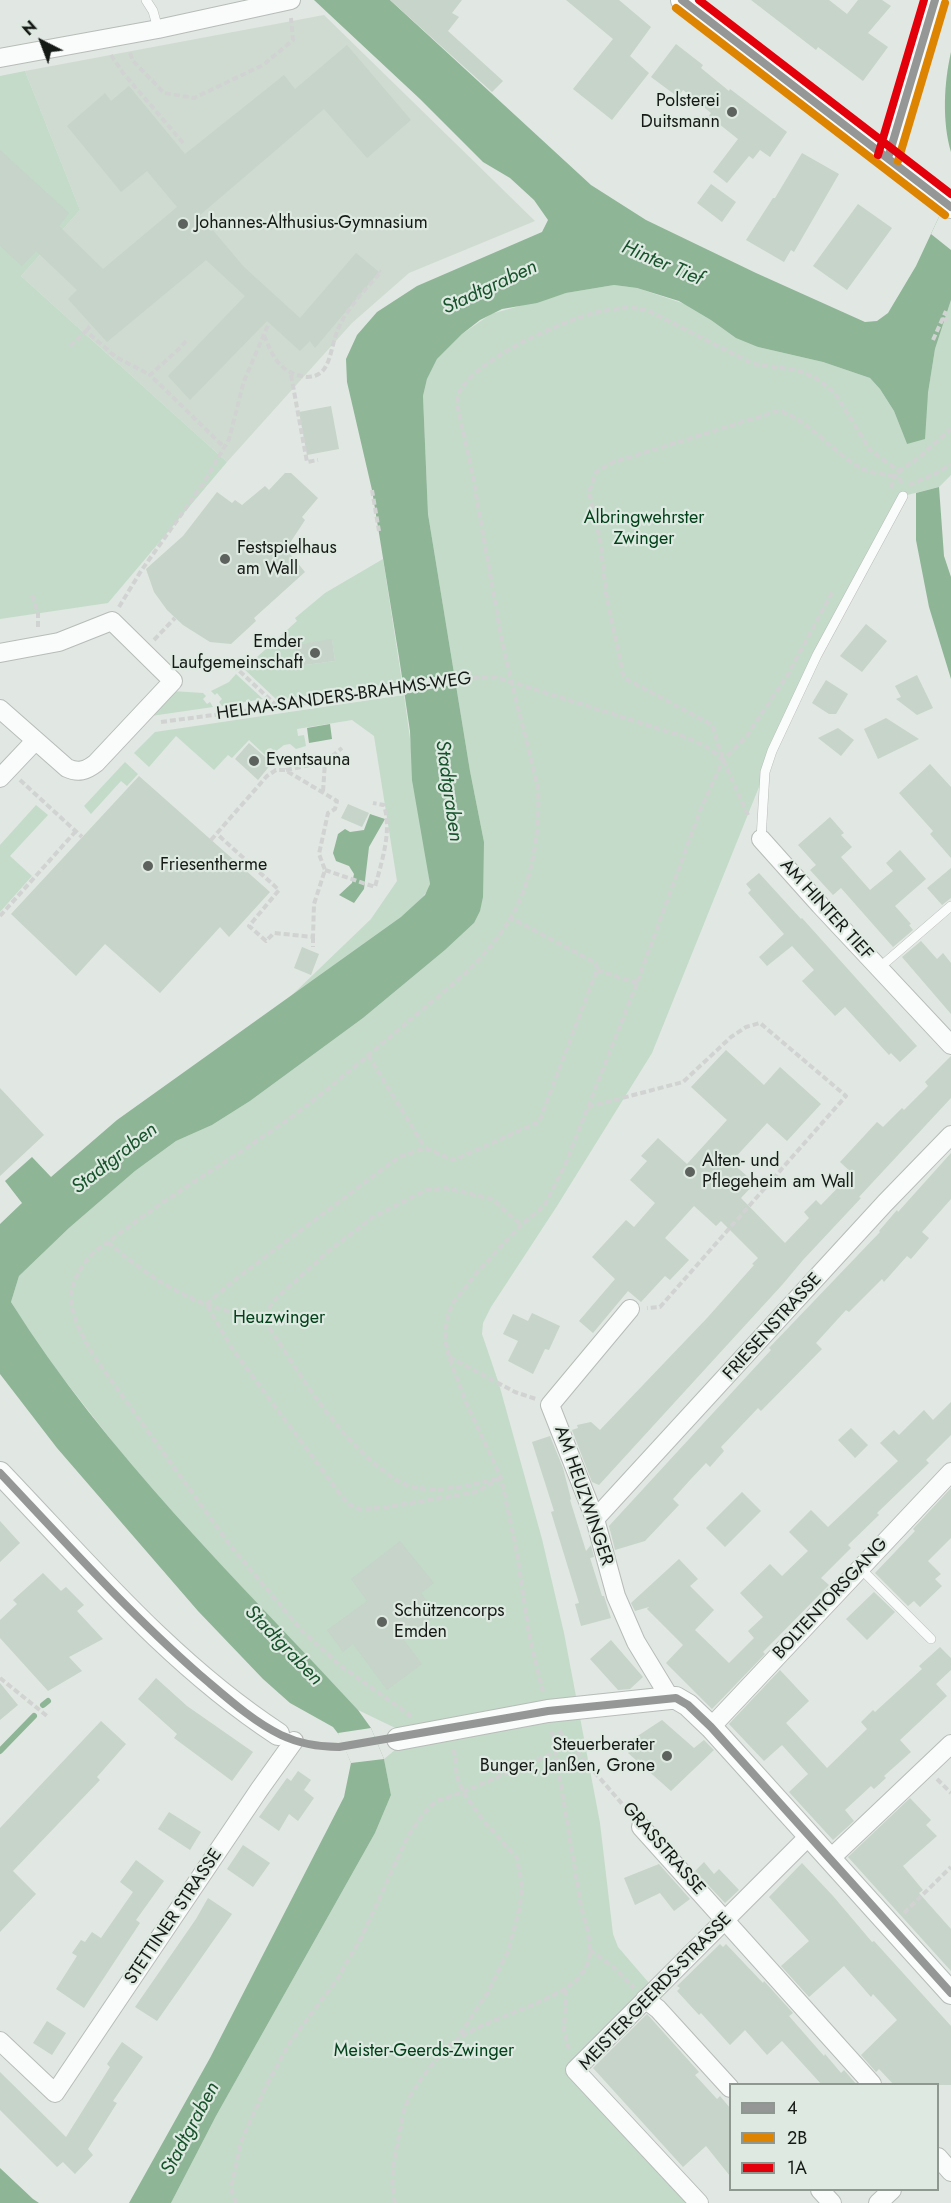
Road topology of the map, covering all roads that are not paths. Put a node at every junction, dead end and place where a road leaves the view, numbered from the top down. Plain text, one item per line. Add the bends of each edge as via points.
1 (146, 0) edge
2 (290, 0) edge
3 (682, 0) edge
4 (935, 0) edge
5 (158, 29) junction
6 (0, 58) edge
7 (888, 158) junction
8 (948, 205) edge
9 (903, 492) road end
10 (0, 653) edge
11 (0, 709) edge
12 (35, 741) junction
13 (4, 773) edge
14 (761, 839) joint
15 (951, 906) edge
16 (879, 968) junction
17 (951, 1044) edge
18 (951, 1135) edge
19 (630, 1309) road end
20 (951, 1472) edge
21 (0, 1473) edge
22 (595, 1519) junction
23 (860, 1568) junction
24 (931, 1640) dead end
25 (670, 1698) junction
26 (711, 1727) junction
27 (405, 1737) road end
28 (286, 1738) joint
29 (951, 1744) edge
30 (641, 1827) road end
31 (810, 1836) junction
32 (831, 1858) junction
33 (725, 1920) junction
34 (951, 1992) edge
35 (645, 1999) junction
36 (0, 2041) edge
37 (870, 2083) edge
38 (729, 2087) edge
39 (939, 2158) edge
40 (951, 2172) edge
41 (821, 2191) edge
42 (891, 2191) edge
43 (699, 2203) edge
44 (832, 2203) edge
45 (878, 2203) edge

1 - 5 lane
2 - 5 street
3 - 7 street
4 - 7 street
5 - 6 street
7 - 8 street
9 - 14 lane via 817,655 772,751 765,772
10 - 12 street via 59,642 112,621 173,681 88,769 67,768
11 - 12 street
12 - 13 street
14 - 16 street, AM HINTER TIEF
15 - 16 lane
16 - 17 street, AM HINTER TIEF
18 - 22 street, FRIESENSTRASSE
19 - 22 street, AM HEUZWINGER via 550,1405
20 - 23 street, BOLTENTORSGANG
21 - 28 street via 154,1635 230,1700
22 - 25 street, AM HEUZWINGER via 616,1596 636,1642
23 - 24 lane
23 - 26 street, BOLTENTORSGANG
25 - 26 street via 688,1705
25 - 27 street via 548,1711
26 - 31 street
28 - 36 street, STETTINER STRASSE via 259,1790 55,2094
29 - 32 street
30 - 33 street, GRASSTRASSE
31 - 32 street
31 - 33 street, MEISTER-GEERDS-STRASSE
32 - 34 street
33 - 35 street, MEISTER-GEERDS-STRASSE
33 - 37 street, GRASSTRASSE
35 - 38 street
35 - 43 street, MEISTER-GEERDS-STRASSE via 575,2070
39 - 40 street
41 - 44 street
42 - 45 street

